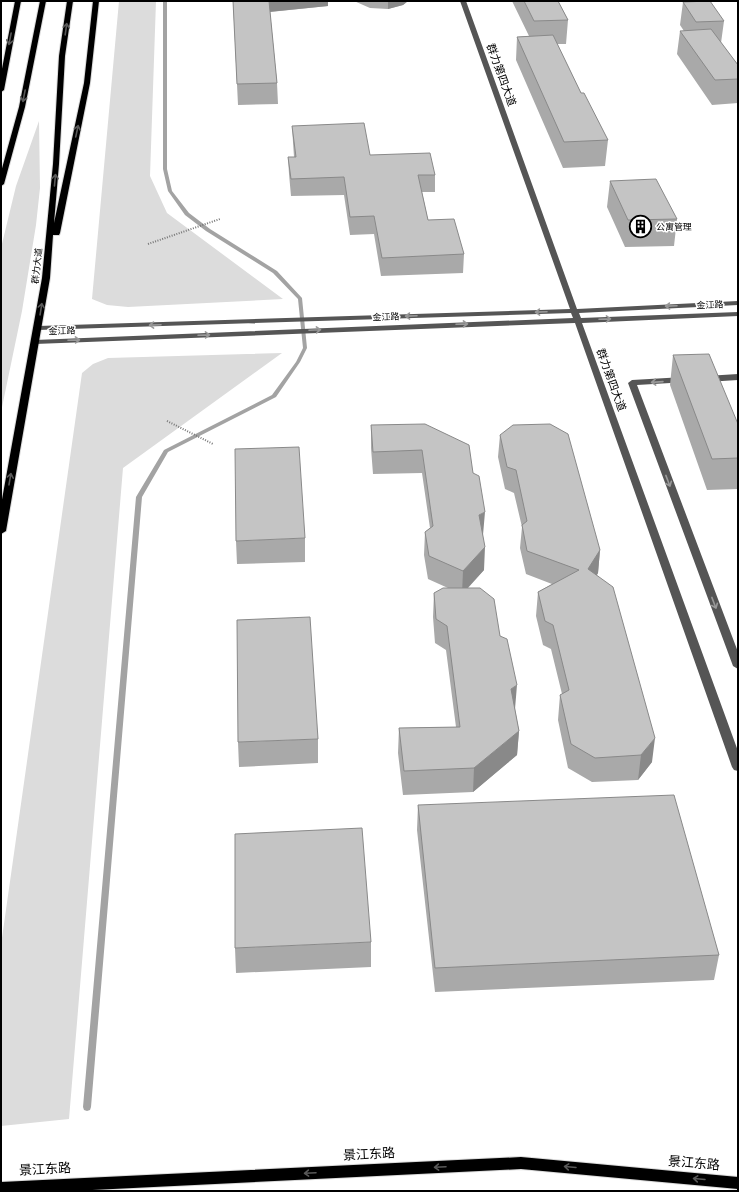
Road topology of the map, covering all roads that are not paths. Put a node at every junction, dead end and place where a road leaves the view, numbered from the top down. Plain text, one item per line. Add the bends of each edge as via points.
1 (18, 1) edge
2 (43, 1) edge
3 (70, 1) edge
4 (96, 1) edge
5 (463, 1) edge
6 (1, 90) edge
7 (1, 184) edge
8 (46, 278) junction
9 (738, 304) edge
10 (575, 311) junction
11 (738, 314) edge
12 (578, 320) junction
13 (38, 328) junction
14 (35, 342) junction
15 (738, 376) edge
16 (1, 531) edge
17 (738, 666) edge
18 (738, 767) edge
19 (738, 1183) edge
20 (1, 1188) edge

1 -> 6 main road
2 -> 7 main road via 22,107
8 -> 3 main road, 群力大道 via 62,56
8 -> 4 main road via 87,83
5 - 10 street, 群力第四大道
13 -> 8 main road, 群力大道
9 -> 10 street, 金江路
10 - 12 street, 群力第四大道
10 -> 13 street, 金江路
12 -> 11 street, 金江路
14 -> 12 street, 金江路
12 - 18 street, 群力第四大道
13 - 14 main road, 群力大道
16 -> 14 main road, 群力大道
15 -> 17 street via 632,383
19 -> 20 main road, 景江东路 via 521,1163

